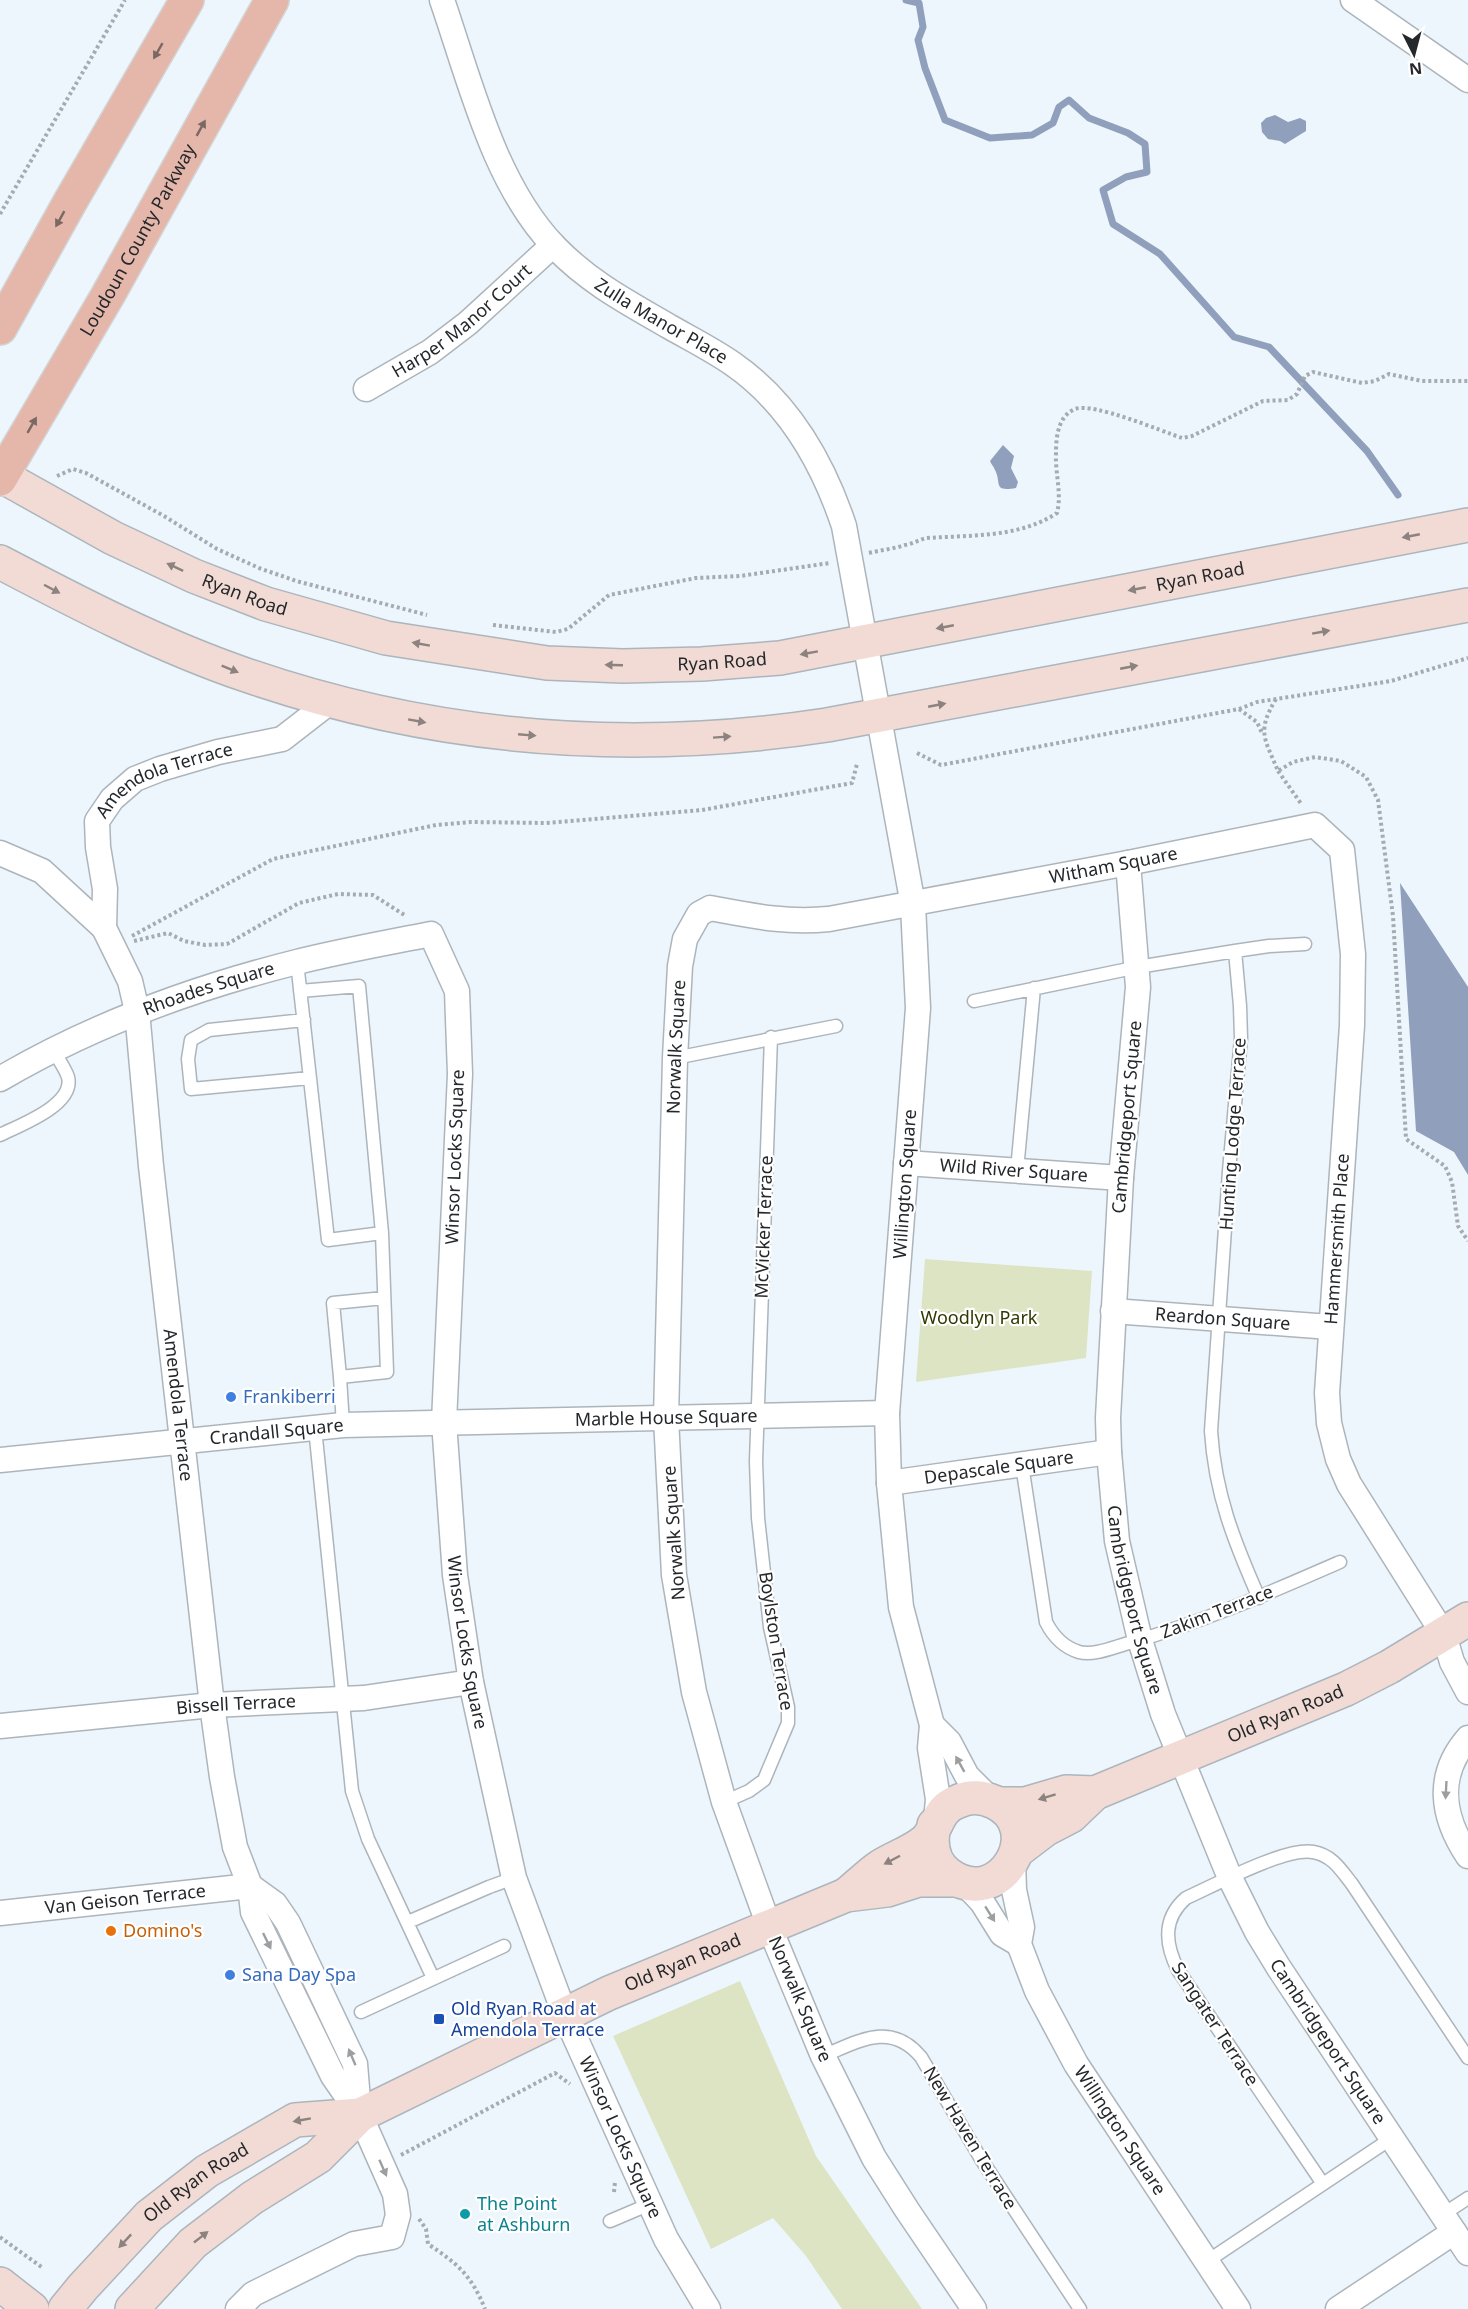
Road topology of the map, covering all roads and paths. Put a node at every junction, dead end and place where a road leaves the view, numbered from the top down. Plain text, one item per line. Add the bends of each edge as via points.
1 (125, 0) edge
2 (187, 0) edge
3 (272, 0) edge
4 (442, 0) edge
5 (1353, 0) edge
6 (1468, 80) edge
7 (0, 214) edge
8 (553, 245) junction
9 (0, 328) edge
10 (1468, 381) edge
11 (366, 389) dead end
12 (1, 477) edge
13 (54, 477) dead end
14 (1468, 525) edge
15 (850, 558) junction
16 (0, 562) edge
17 (1468, 605) edge
18 (436, 617) dead end
19 (490, 625) dead end
20 (866, 642) junction
21 (1468, 658) edge
22 (1276, 699) junction
23 (331, 701) junction
24 (1239, 709) junction
25 (880, 716) junction
26 (1262, 734) junction
27 (917, 753) dead end
28 (857, 764) dead end
29 (1278, 771) junction
30 (1315, 825) junction
31 (0, 853) edge
32 (1128, 863) junction
33 (913, 904) junction
34 (431, 934) junction
35 (108, 937) junction
36 (1305, 944) dead end
37 (1235, 951) junction
38 (297, 962) junction
39 (1138, 967) junction
40 (1035, 988) junction
41 (300, 991) junction
42 (974, 1000) dead end
43 (137, 1011) junction
44 (304, 1020) junction
45 (836, 1026) dead end
46 (771, 1037) junction
47 (54, 1051) junction
48 (675, 1058) junction
49 (310, 1078) junction
50 (0, 1079) edge
51 (0, 1135) edge
52 (906, 1163) junction
53 (1017, 1170) junction
54 (1121, 1178) junction
55 (382, 1233) junction
56 (1468, 1241) edge
57 (384, 1298) junction
58 (1113, 1311) junction
59 (1220, 1318) junction
60 (1330, 1327) junction
61 (340, 1377) junction
62 (887, 1413) junction
63 (757, 1417) junction
64 (666, 1418) junction
65 (444, 1422) junction
66 (343, 1425) junction
67 (315, 1428) junction
68 (183, 1440) junction
69 (1109, 1452) junction
70 (0, 1460) edge
71 (1023, 1465) junction
72 (889, 1483) junction
73 (1340, 1562) dead end
74 (1259, 1598) junction
75 (1460, 1635) edge
76 (1140, 1640) junction
77 (471, 1682) junction
78 (1468, 1692) edge
79 (342, 1698) junction
80 (212, 1705) junction
81 (932, 1725) junction
82 (0, 1726) edge
83 (1468, 1738) edge
84 (1181, 1757) junction
85 (1095, 1793) junction
86 (724, 1802) junction
87 (995, 1803) junction
88 (935, 1823) junction
89 (1015, 1856) junction
90 (1468, 1856) edge
91 (514, 1878) junction
92 (1230, 1878) junction
93 (960, 1881) junction
94 (250, 1886) junction
95 (846, 1895) junction
96 (0, 1912) edge
97 (408, 1923) junction
98 (769, 1926) junction
99 (1019, 1944) junction
100 (504, 1946) dead end
101 (433, 1978) junction
102 (361, 2012) dead end
103 (565, 2014) junction
104 (823, 2056) junction
105 (1468, 2058) edge
106 (579, 2090) dead end
107 (360, 2115) junction
108 (1392, 2138) junction
109 (402, 2162) dead end
110 (615, 2178) dead end
111 (1323, 2184) junction
112 (614, 2192) dead end
113 (1468, 2198) edge
114 (650, 2204) junction
115 (415, 2212) dead end
116 (610, 2221) dead end
117 (1448, 2224) junction
118 (0, 2237) edge
119 (1468, 2253) edge
120 (1206, 2262) junction
121 (43, 2268) dead end
122 (0, 2284) edge
123 (32, 2309) edge
124 (65, 2309) edge
125 (132, 2309) edge
126 (238, 2309) edge
127 (485, 2309) edge
128 (708, 2309) edge
129 (974, 2309) edge
130 (1080, 2309) edge
131 (1238, 2309) edge
132 (1338, 2309) edge

1 - 7 path
2 -> 9 main road
12 -> 3 main road, Loudoun County Parkway via 108,295
4 - 8 street, Zulla Manor Place via 504,172 524,208
5 - 6 street
8 - 11 street, Harper Manor Court via 468,323
8 - 15 street, Zulla Manor Place via 610,294 734,364 767,393 815,455 841,516
10 - 15 path via 1422,381 1389,375 1362,383 1313,372 1305,376 1297,394 1288,400 1263,402 1182,438 1111,413 1075,409 1062,420 1057,435 1057,513 1043,522 1009,531 986,536 926,538
20 -> 12 main road, Ryan Road via 780,658 623,666 547,663 386,638 266,604 194,576 113,538
13 - 18 path via 72,469 86,473 217,549 259,568
14 -> 20 main road, Ryan Road
15 - 19 path via 740,576 696,578 609,595 568,629 556,632
15 - 20 street, Zulla Manor Place
16 -> 23 main road via 156,639 244,675
25 -> 17 main road
20 - 25 street, Willington Square
21 - 22 path via 1391,681
22 - 24 path
22 - 26 path
23 -> 25 main road via 456,728 627,740 787,731
23 - 35 street, Amendola Terrace via 282,739 160,768 135,779 112,799 97,821
24 - 26 path via 1257,722
24 - 27 path via 941,765
25 - 33 street, Willington Square
26 - 29 path
28 - 35 path via 852,783 702,810 546,823 436,825 273,859
29 - 30 path
29 - 56 path via 1293,762 1316,757 1341,761 1366,777 1378,800 1393,916 1406,1139 1445,1166 1452,1182 1458,1226
30 - 32 street, Witham Square
30 - 60 street, Hammersmith Place via 1342,850 1353,954 1352,1025
31 - 35 street, Amendola Terrace via 42,871
32 - 33 street, Witham Square
32 - 39 street, Cambridgeport Square
33 - 48 street, Norwalk Square via 800,922 710,908 699,914 682,950
33 - 52 street, Willington Square via 918,1008
34 - 35 path via 373,896 338,894 299,903 227,944 205,945 168,933
34 - 38 street, Rhoades Square
34 - 65 street, Winsor Locks Square via 457,991 460,1074
35 - 43 street, Amendola Terrace via 130,981
36 - 37 lane
37 - 39 lane
37 - 59 lane, Hunting Lodge Terrace via 1241,1038
38 - 41 lane
38 - 43 street, Rhoades Square
39 - 40 lane
39 - 54 street, Cambridgeport Square
40 - 42 lane
40 - 53 lane
41 - 44 lane
41 - 55 lane via 360,986
43 - 47 street, Rhoades Square
43 - 68 street, Amendola Terrace
44 - 49 lane
44 - 49 lane via 209,1030 191,1040 191,1089
45 - 46 lane
46 - 48 lane
46 - 63 lane, McVicker Terrace
47 - 50 street, Rhoades Square
47 - 51 lane via 68,1078 58,1104
48 - 64 street, Norwalk Square
49 - 55 lane via 328,1240
52 - 53 street, Wild River Square
52 - 62 street, Willington Square
53 - 54 street, Wild River Square
54 - 58 street, Cambridgeport Square
55 - 57 lane
57 - 61 lane via 387,1372
57 - 61 lane via 333,1303
58 - 59 street, Reardon Square
58 - 69 street, Cambridgeport Square
59 - 60 street, Reardon Square
59 - 74 lane, Hunting Lodge Terrace via 1212,1393 1214,1461 1232,1537
60 - 75 street, Hammersmith Place via 1327,1393 1338,1459 1349,1484
61 - 66 lane
62 - 63 street, Marble House Square
62 - 72 street, Willington Square
63 - 64 street, Marble House Square
63 - 86 lane, Boylston Terrace via 759,1518 770,1627 788,1723 764,1780
64 - 65 street, Marble House Square
64 - 86 street, Norwalk Square via 674,1575 694,1692
65 - 66 street, Crandall Square
65 - 77 street, Winsor Locks Square via 455,1575
66 - 67 street, Crandall Square
67 - 68 street, Crandall Square
67 - 79 lane
68 - 70 street, Crandall Square
68 - 80 street, Amendola Terrace
69 - 71 street, Depascale Square
69 - 76 street, Cambridgeport Square via 1118,1541
71 - 72 street, Depascale Square
71 - 76 lane, Zakim Terrace via 1038,1582 1052,1633 1064,1645 1080,1652
72 - 81 street, Willington Square via 901,1606
73 - 74 lane, Zakim Terrace
74 - 76 lane, Zakim Terrace
75 - 78 street, Hammersmith Place via 1452,1662
75 - 84 main road, Old Ryan Road via 1346,1689
76 - 84 street, Cambridgeport Square
77 - 79 street, Bissell Terrace
77 - 91 street, Winsor Locks Square
79 - 80 street, Bissell Terrace
79 - 97 lane via 352,1791 368,1839
80 - 82 street, Bissell Terrace
80 - 94 street, Amendola Terrace via 235,1847
87 -> 81 street, Willington Square via 967,1776 949,1742
81 - 88 street, Willington Square via 930,1748 939,1799
83 -> 90 street via 1459,1748 1444,1788 1447,1817
84 - 85 main road, Old Ryan Road
84 - 92 street, Cambridgeport Square
85 -> 87 main road, Old Ryan Road via 1066,1791 1025,1804
85 - 89 main road, Old Ryan Road via 1071,1816 1046,1829
86 - 98 street, Norwalk Square
87 - 88 main road, Old Ryan Road via 968,1798 946,1808
87 - 89 main road via 1009,1813 1015,1824
88 - 93 main road via 932,1838 937,1863
88 -> 95 main road, Old Ryan Road via 924,1842 879,1868
89 - 93 main road, Old Ryan Road via 993,1880 982,1884
89 - 99 street, Willington Square via 1014,1890 1022,1927
91 - 97 lane
91 - 103 street, Winsor Locks Square
92 - 105 lane, Sangater Terrace via 1299,1852 1327,1857 1336,1864
92 - 108 street, Cambridgeport Square via 1274,1959
92 - 111 lane, Sangater Terrace via 1186,1898 1178,1906 1167,1927 1171,1956
93 - 95 main road, Old Ryan Road via 918,1881
93 -> 99 street, Willington Square via 982,1902 1002,1934
94 - 96 street, Van Geison Terrace
94 - 107 street via 275,1904 288,1923 355,2064
95 - 98 main road, Old Ryan Road
97 - 101 lane
98 - 103 main road, Old Ryan Road
98 - 104 street, Norwalk Square
99 - 120 street, Willington Square via 1037,1991 1076,2064
100 - 101 lane
101 - 102 lane
103 - 107 main road, Old Ryan Road
103 - 114 street, Winsor Locks Square
104 - 129 street, Norwalk Square via 874,2158
104 - 130 lane, New Haven Terrace via 875,2037 895,2038 912,2047
106 - 109 path via 555,2073 401,2154
107 -> 124 main road, Old Ryan Road via 295,2120 207,2171 149,2216
125 -> 107 main road, Old Ryan Road via 194,2243 252,2198 318,2157
107 -> 126 street via 395,2194 398,2215 392,2237 354,2244 253,2294
108 - 111 lane
108 - 117 street, Cambridgeport Square
110 - 112 path
111 - 120 lane
113 - 117 lane
114 - 116 lane
114 - 128 street, Winsor Locks Square
115 - 127 path via 426,2229 428,2244 451,2259 477,2287
117 - 119 street, Cambridgeport Square
117 - 132 street
118 - 121 path
120 - 131 street, Willington Square
122 - 123 main road

